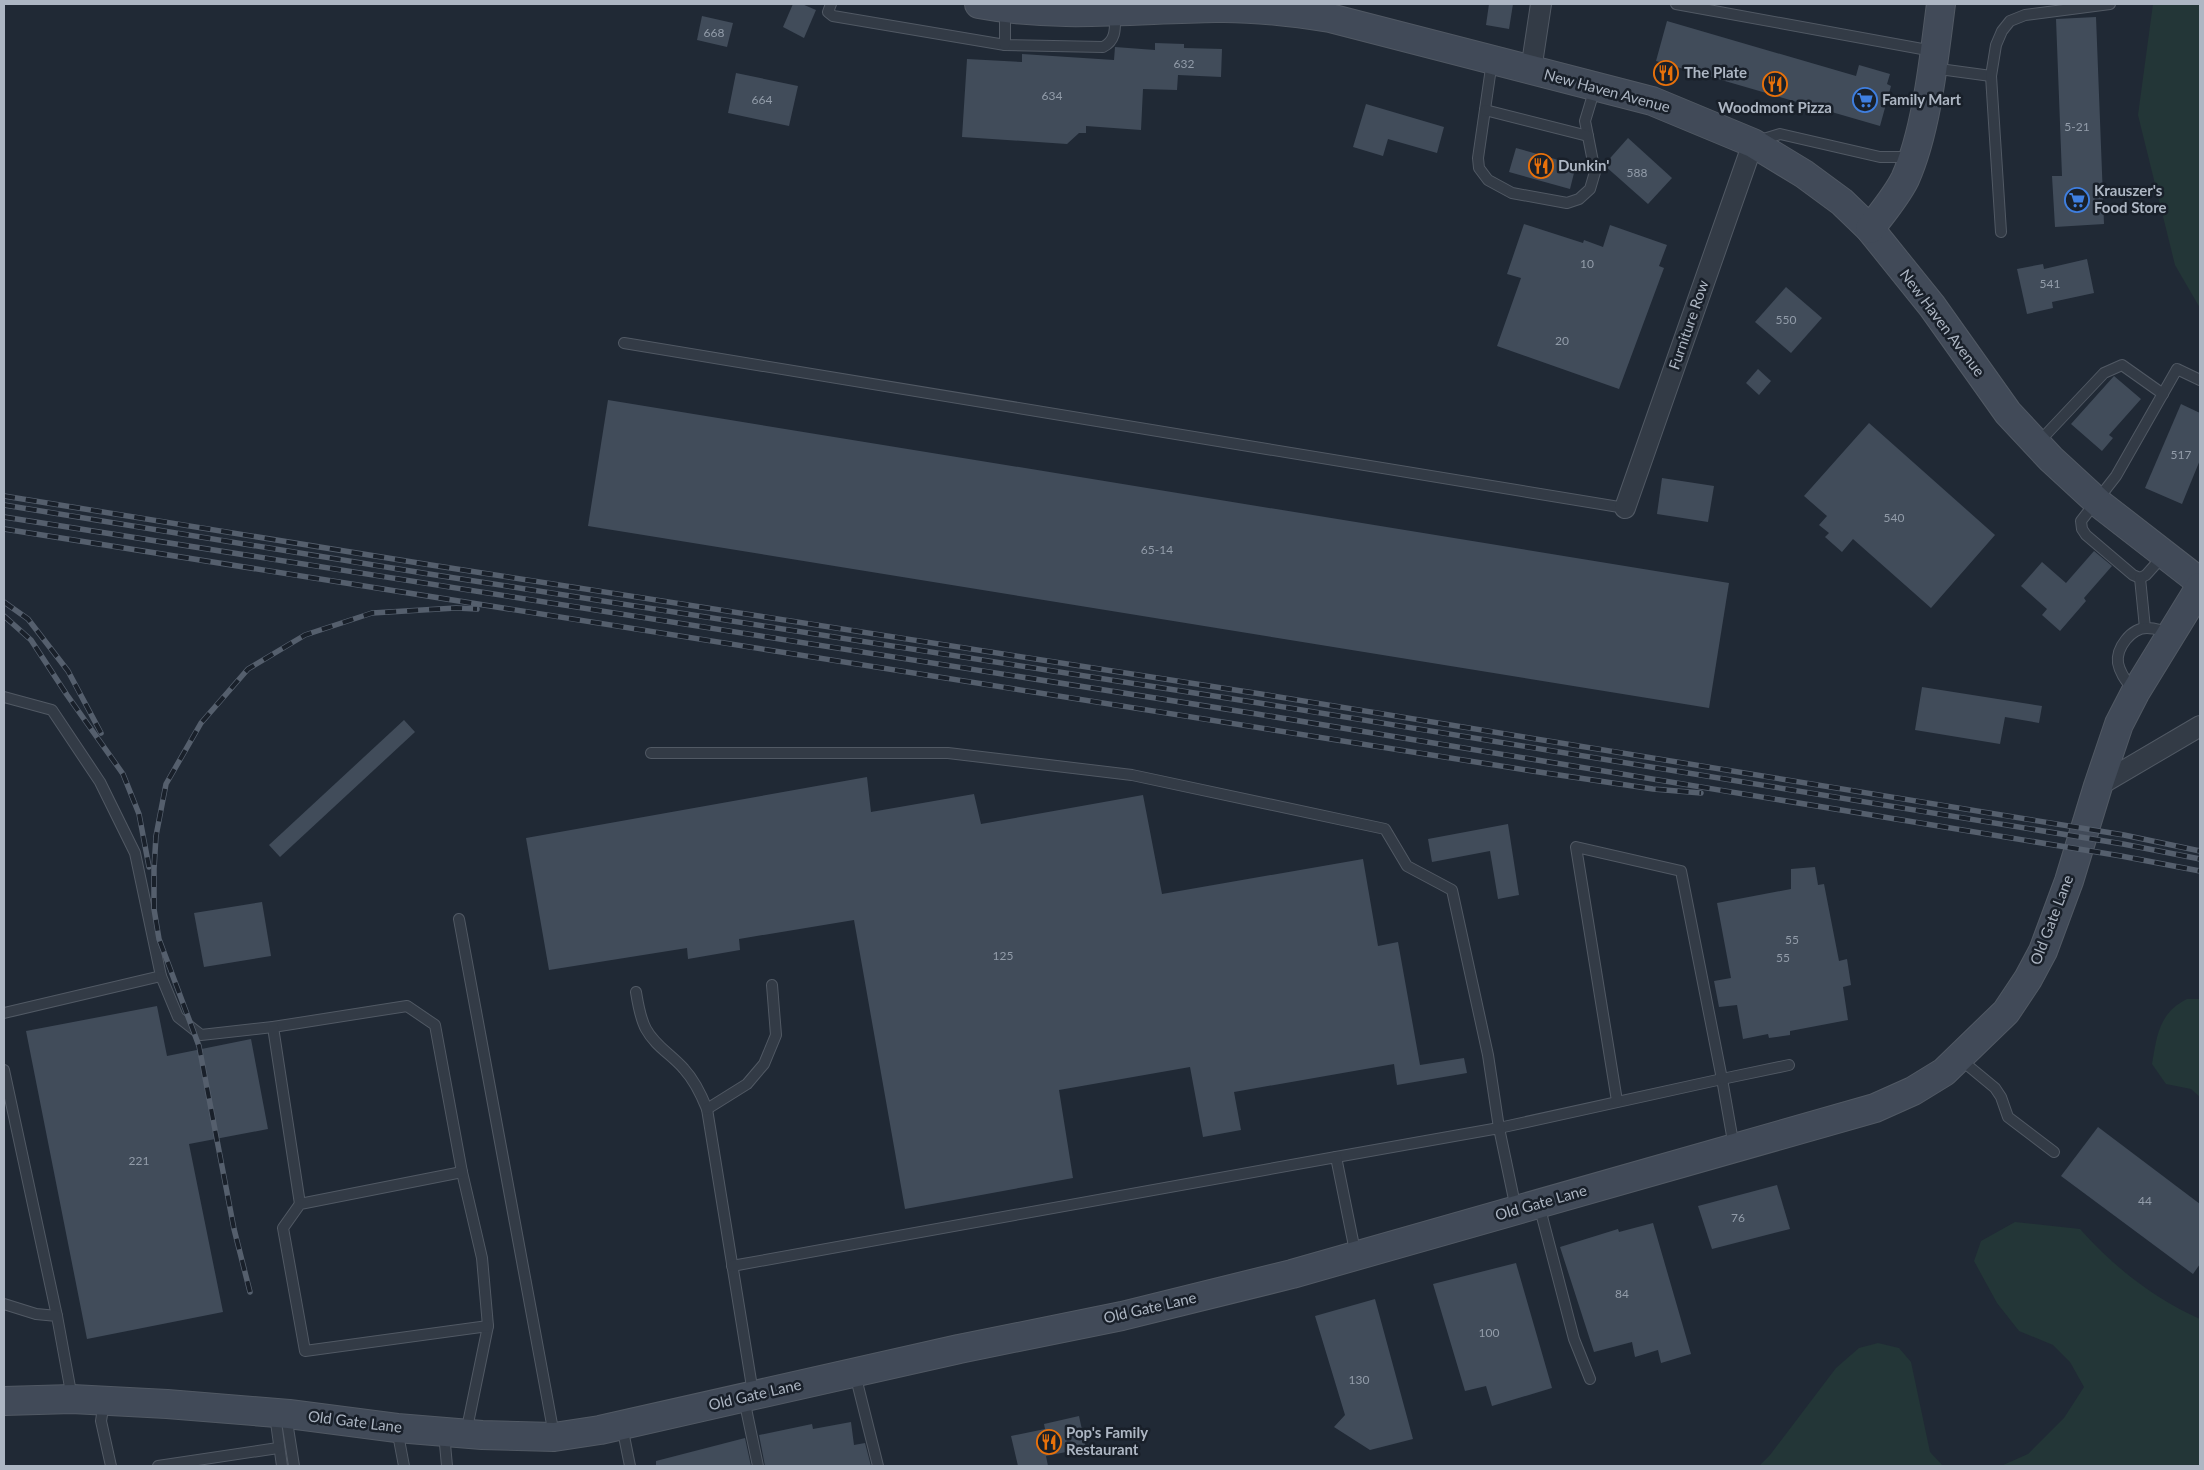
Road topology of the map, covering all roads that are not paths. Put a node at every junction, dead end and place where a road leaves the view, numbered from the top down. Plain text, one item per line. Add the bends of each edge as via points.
1 (831, 4) edge
2 (1542, 4) edge
3 (1676, 4) edge
4 (1941, 4) edge
5 (2110, 4) edge
6 (992, 6) edge
7 (1115, 12) junction
8 (1005, 45) junction
9 (1492, 60) junction
10 (1933, 60) junction
11 (1531, 70) junction
12 (1991, 76) junction
13 (1596, 86) junction
14 (1485, 110) junction
15 (1588, 136) junction
16 (1753, 142) junction
17 (1912, 157) junction
18 (1870, 229) junction
19 (2001, 232) dead end
20 (624, 343) dead end
21 (2200, 380) edge
22 (2163, 394) junction
23 (2037, 444) junction
24 (2097, 502) junction
25 (1625, 508) joint
26 (2163, 555) junction
27 (2140, 578) junction
28 (2200, 582) edge
29 (2200, 586) edge
30 (2145, 628) junction
31 (2172, 633) junction
32 (2136, 693) junction
33 (4, 697) edge
34 (2200, 726) edge
35 (651, 753) dead end
36 (2098, 786) junction
37 (459, 919) dead end
38 (161, 976) junction
39 (772, 985) dead end
40 (636, 992) dead end
41 (4, 1013) edge
42 (273, 1027) junction
43 (1959, 1059) junction
44 (1789, 1065) dead end
45 (4, 1070) edge
46 (1722, 1079) junction
47 (1617, 1101) junction
48 (707, 1109) junction
49 (1499, 1128) junction
50 (1734, 1148) junction
51 (2054, 1152) dead end
52 (1336, 1157) junction
53 (462, 1172) junction
54 (300, 1204) junction
55 (1528, 1207) junction
56 (1356, 1256) junction
57 (732, 1266) junction
58 (4, 1304) edge
59 (58, 1316) junction
60 (488, 1326) junction
61 (855, 1373) junction
62 (1590, 1379) dead end
63 (748, 1397) junction
64 (72, 1399) junction
65 (104, 1400) junction
66 (4, 1401) edge
67 (281, 1414) junction
68 (622, 1425) junction
69 (397, 1428) junction
70 (455, 1433) junction
71 (554, 1437) junction
72 (278, 1448) junction
73 (111, 1466) edge
74 (158, 1466) edge
75 (282, 1466) edge
76 (294, 1466) edge
77 (404, 1466) edge
78 (448, 1466) edge
79 (630, 1466) edge
80 (758, 1466) edge
81 (878, 1466) edge

1 - 8 lane via 828,12 833,16
2 - 11 street
3 - 10 lane
4 - 10 main road
5 - 12 lane via 2025,15 2010,21 1996,45
6 - 7 main road, New Haven Avenue via 1055,12
6 - 8 lane
7 - 8 lane via 1114,37 1103,47
7 - 9 main road, New Haven Avenue via 1216,8 1277,10 1330,18
9 - 11 main road, New Haven Avenue
9 - 14 lane
10 - 12 lane
10 - 17 main road
11 - 13 main road, New Haven Avenue
12 - 19 lane
13 - 15 lane via 1585,121
13 - 16 main road, New Haven Avenue via 1652,101
14 - 15 lane
14 - 15 lane via 1479,168 1488,180 1512,193 1567,203 1579,199 1590,189 1595,172
16 - 17 lane via 1780,134 1880,157
16 - 18 main road, New Haven Avenue via 1842,202
16 - 25 street, Furniture Row
17 - 18 main road via 1896,195
18 - 23 main road, New Haven Avenue via 1932,306 2008,413
20 - 25 lane
21 - 22 lane via 2177,369
22 - 23 lane via 2122,365 2104,373
22 - 24 lane via 2116,476
23 - 24 main road, New Haven Avenue
24 - 26 main road, New Haven Avenue
24 - 27 lane via 2081,521 2082,529
26 - 27 lane
26 - 28 main road, New Haven Avenue
27 - 30 lane
29 - 31 main road, Old Gate Lane
30 - 31 lane
30 - 32 lane via 2130,635 2121,647 2118,662 2121,674
31 - 32 main road, Old Gate Lane
32 - 36 main road, Old Gate Lane via 2119,724
33 - 38 lane via 52,710 100,782 135,853
34 - 36 street
35 - 49 lane via 948,754 1132,775 1385,829 1407,866 1452,890 1488,1054
36 - 43 main road, Old Gate Lane via 2069,881 2043,951 2006,1012
37 - 71 lane
38 - 41 lane
38 - 42 lane via 178,1017 202,1035
39 - 48 lane via 776,1035 764,1064 747,1084
40 - 48 lane via 646,1029 700,1090
42 - 53 lane via 407,1006 434,1025
42 - 54 lane
43 - 50 main road, Old Gate Lane via 1914,1090 1875,1108
43 - 51 lane via 1995,1088 2008,1117
44 - 46 lane
45 - 59 lane
46 - 47 lane
46 - 47 lane via 1681,872 1576,847
46 - 50 lane
47 - 49 lane
48 - 57 lane
49 - 52 lane
49 - 55 lane
50 - 55 main road, Old Gate Lane
52 - 56 lane
52 - 57 lane
53 - 54 lane
53 - 60 lane via 482,1258
54 - 60 lane via 282,1228 305,1351
55 - 56 main road, Old Gate Lane
55 - 62 lane
56 - 61 main road, Old Gate Lane via 1122,1316
57 - 63 lane
58 - 59 lane via 36,1314
59 - 64 lane
60 - 70 lane
61 - 63 main road, Old Gate Lane
61 - 81 lane
63 - 68 main road, Old Gate Lane
63 - 80 lane
64 - 65 main road, Old Gate Lane
64 - 66 main road, Old Gate Lane
65 - 67 main road, Old Gate Lane
65 - 73 lane via 102,1421
67 - 69 main road, Old Gate Lane
67 - 72 lane
67 - 76 lane
68 - 71 main road, Old Gate Lane
68 - 79 lane
69 - 70 main road, Old Gate Lane
69 - 77 lane
70 - 71 main road, Old Gate Lane
70 - 78 lane
72 - 74 lane
72 - 75 lane

